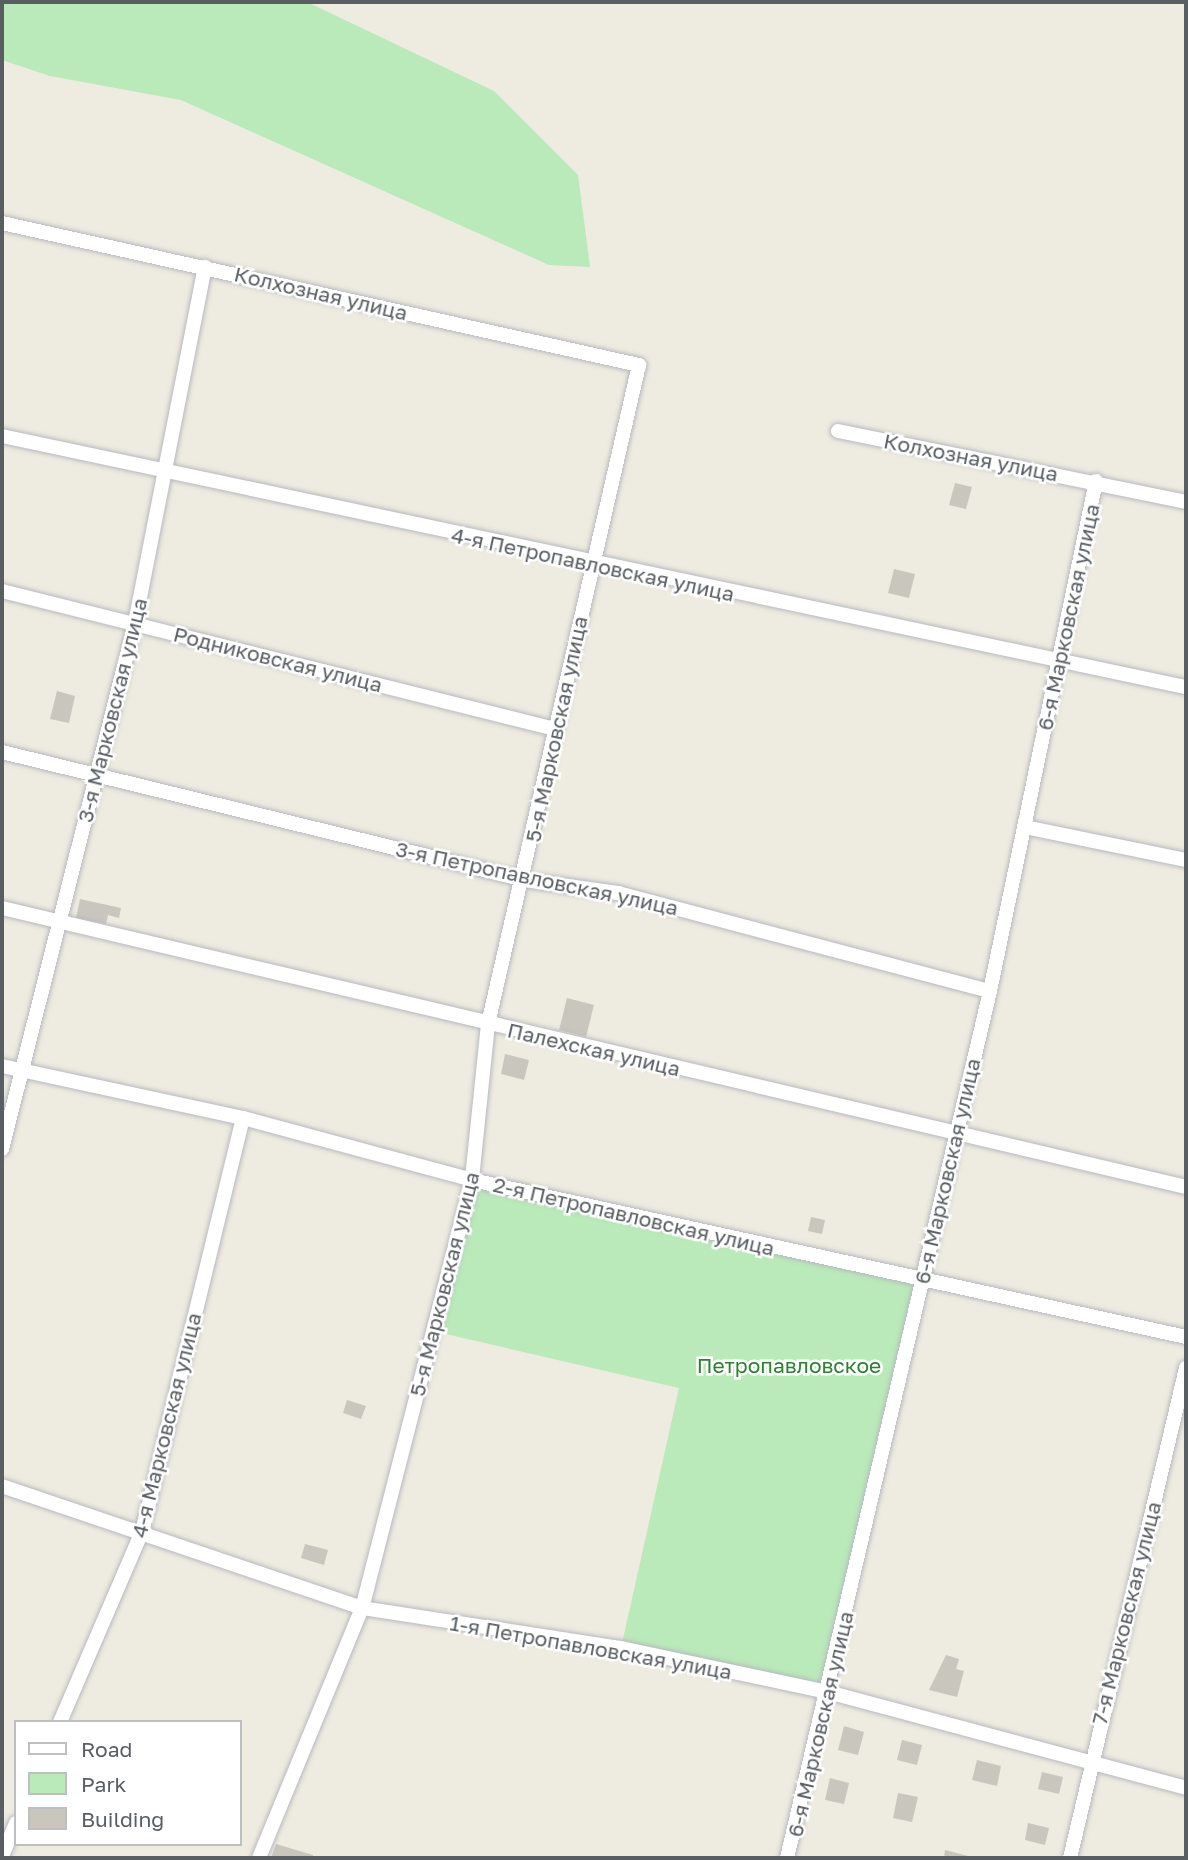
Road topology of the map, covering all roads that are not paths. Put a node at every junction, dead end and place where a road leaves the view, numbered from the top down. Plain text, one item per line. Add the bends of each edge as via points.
1 (2, 223) edge
2 (205, 267) junction
3 (639, 365) joint
4 (838, 431) dead end
5 (2, 436) edge
6 (169, 474) junction
7 (1096, 481) junction
8 (1186, 502) edge
9 (590, 564) junction
10 (2, 592) edge
11 (135, 623) junction
12 (1058, 663) junction
13 (1185, 687) edge
14 (555, 729) junction
15 (2, 752) edge
16 (96, 774) junction
17 (1025, 827) junction
18 (1186, 860) edge
19 (525, 880) junction
20 (2, 908) edge
21 (59, 921) junction
22 (990, 991) junction
23 (488, 1024) junction
24 (2, 1066) edge
25 (21, 1070) junction
26 (243, 1118) junction
27 (955, 1132) junction
28 (2, 1149) edge
29 (472, 1180) junction
30 (1186, 1187) edge
31 (922, 1280) junction
32 (1186, 1337) edge
33 (1186, 1368) edge
34 (2, 1486) edge
35 (142, 1532) junction
36 (362, 1608) junction
37 (828, 1692) junction
38 (61, 1720) edge
39 (1090, 1762) junction
40 (1186, 1788) edge
41 (14, 1829) edge
42 (2, 1856) edge
43 (259, 1858) edge
44 (787, 1858) edge
45 (1070, 1858) edge

1 - 2 street, Колхозная улица
2 - 3 street, Колхозная улица
2 - 6 street, 3-я Марковская улица
3 - 9 street, 5-я Марковская улица
4 - 7 street, Колхозная улица
5 - 6 street, 4-я Петропавловская улица
6 - 9 street, 4-я Петропавловская улица
6 - 11 street, 3-я Марковская улица
7 - 8 street, Колхозная улица
7 - 12 street, 6-я Марковская улица
9 - 12 street, 4-я Петропавловская улица
9 - 14 street, 5-я Марковская улица
10 - 11 street, Родниковская улица
11 - 14 street, Родниковская улица
11 - 16 street, 3-я Марковская улица
12 - 13 street, 4-я Петропавловская улица
12 - 17 street, 6-я Марковская улица
14 - 19 street, 5-я Марковская улица
15 - 16 street, 3-я Петропавловская улица
16 - 19 street, 3-я Петропавловская улица
16 - 21 street, 3-я Марковская улица
17 - 18 street
17 - 22 street, 6-я Марковская улица
19 - 22 street, 3-я Петропавловская улица via 618,893
19 - 23 street, 5-я Марковская улица
20 - 21 street, Палехская улица
21 - 23 street, Палехская улица
21 - 25 street, 3-я Марковская улица
22 - 27 street, 6-я Марковская улица
23 - 27 street, Палехская улица
23 - 29 street, 5-я Марковская улица
24 - 25 street, 2-я Петропавловская улица
25 - 26 street, 2-я Петропавловская улица
25 - 28 street, 3-я Марковская улица
26 - 29 street, 2-я Петропавловская улица
26 - 35 street, 4-я Марковская улица
27 - 30 street, Палехская улица
27 - 31 street, 6-я Марковская улица
29 - 31 street, 2-я Петропавловская улица
29 - 36 street, 5-я Марковская улица
31 - 32 street, 2-я Петропавловская улица
31 - 37 street, 6-я Марковская улица
33 - 39 street, 7-я Марковская улица
34 - 35 street, 1-я Петропавловская улица
35 - 36 street, 1-я Петропавловская улица
35 - 38 street, 4-я Марковская улица
36 - 37 street, 1-я Петропавловская улица via 621,1648
36 - 43 street, 5-я Марковская улица
37 - 39 street, 1-я Петропавловская улица
37 - 44 street, 6-я Марковская улица
39 - 40 street, 1-я Петропавловская улица
39 - 45 street, 7-я Марковская улица
41 - 42 street

